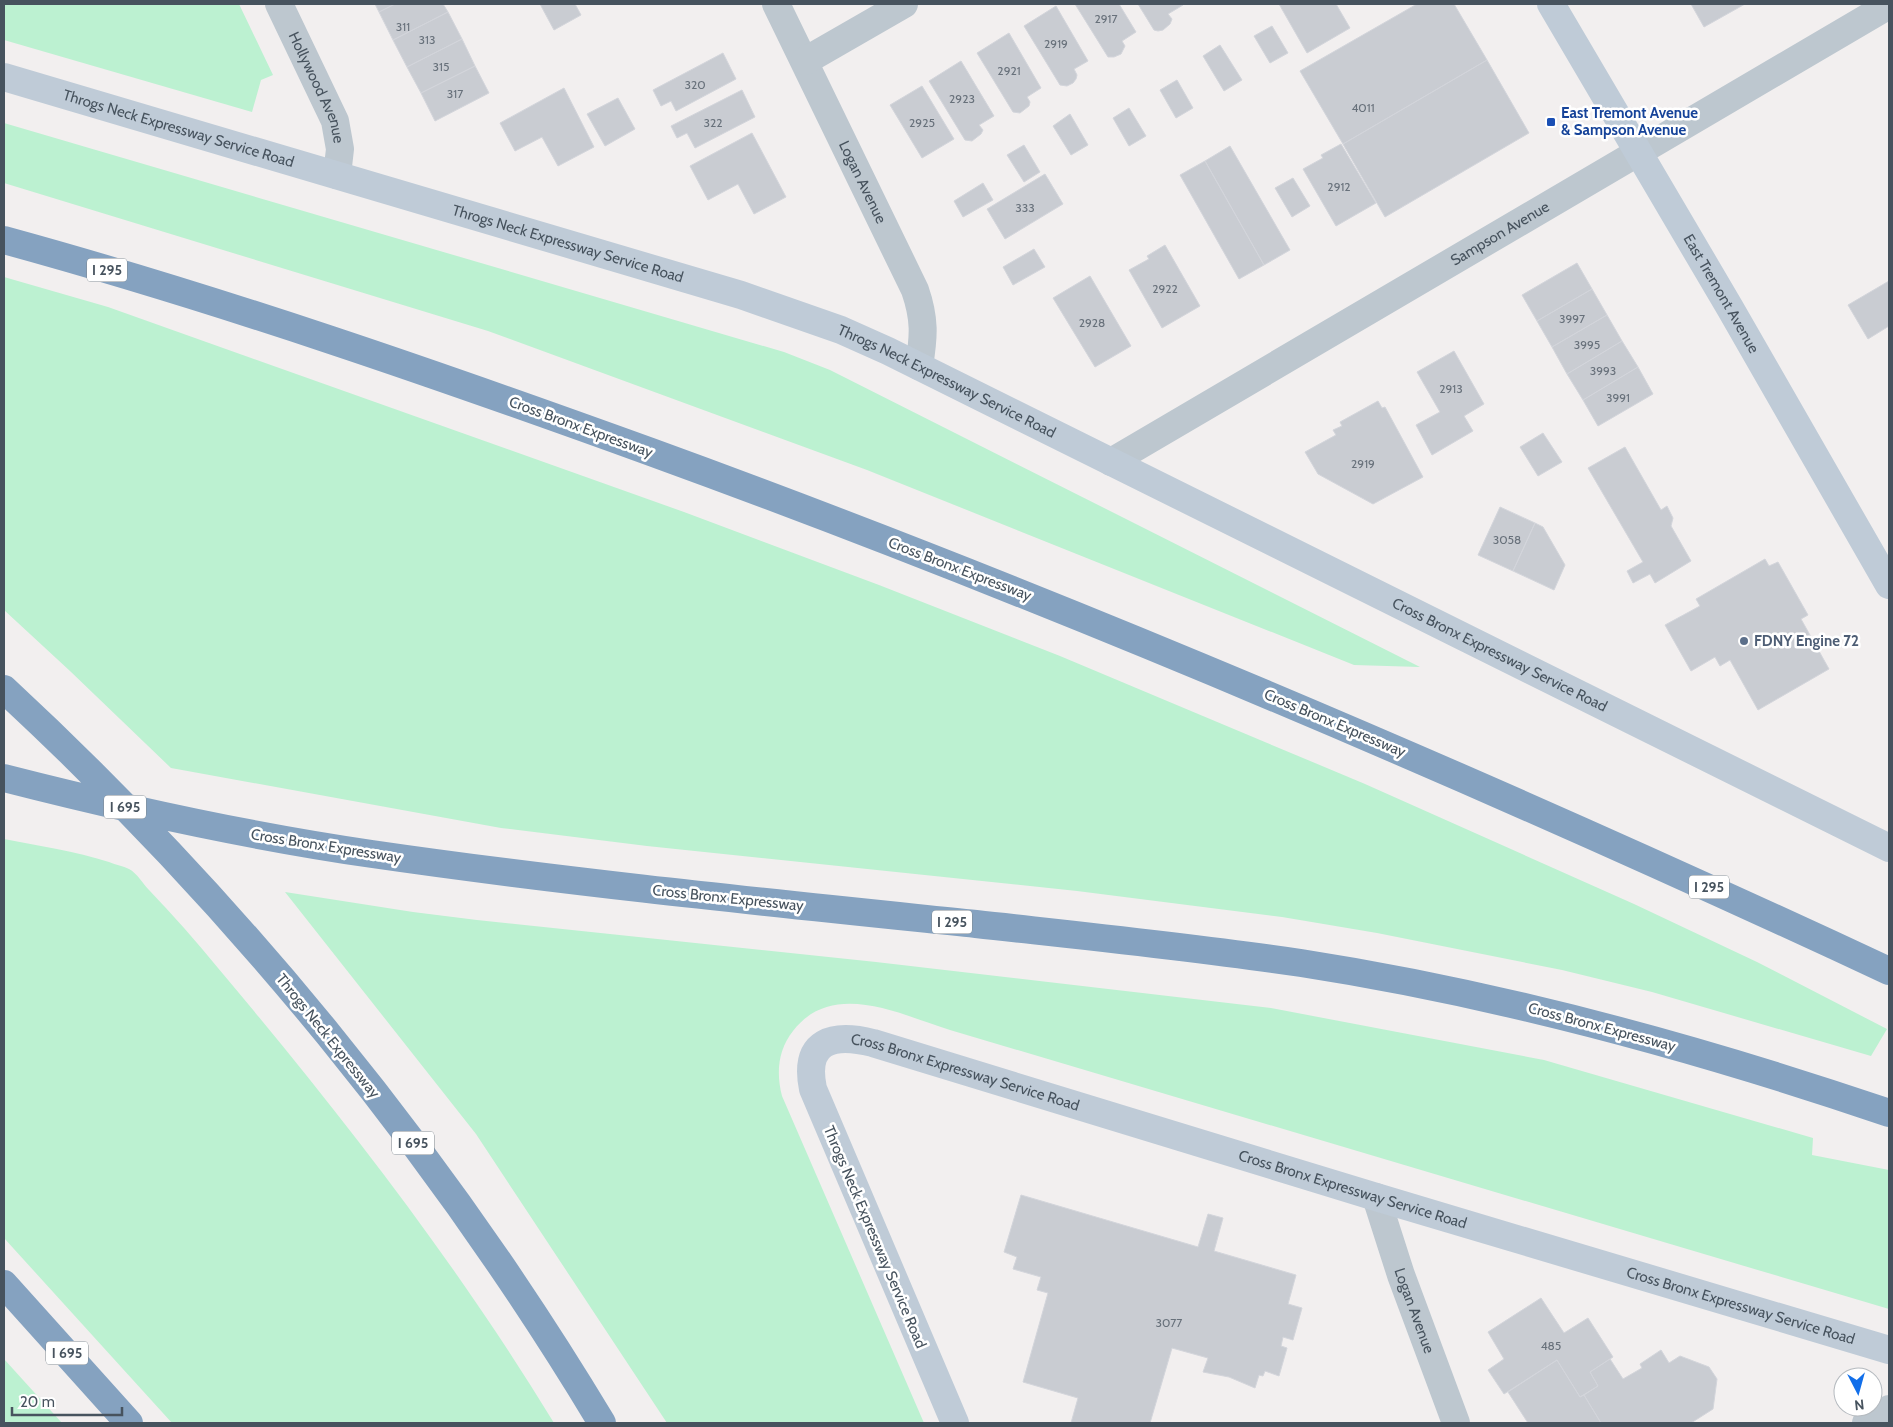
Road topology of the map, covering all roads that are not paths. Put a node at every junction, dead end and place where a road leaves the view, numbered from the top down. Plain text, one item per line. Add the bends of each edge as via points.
1 (278, 4) edge
2 (776, 4) edge
3 (904, 4) edge
4 (1551, 4) edge
5 (1889, 5) edge
6 (805, 61) junction
7 (4, 77) edge
8 (1638, 152) junction
9 (337, 176) junction
10 (4, 240) edge
11 (919, 366) junction
12 (1110, 462) junction
13 (1889, 585) edge
14 (4, 689) edge
15 (4, 778) edge
16 (1889, 848) edge
17 (1889, 970) edge
18 (818, 1049) joint
19 (1889, 1113) edge
20 (1376, 1197) junction
21 (4, 1284) edge
22 (1889, 1350) edge
23 (1889, 1409) edge
24 (129, 1423) edge
25 (602, 1423) edge
26 (955, 1423) edge
27 (1456, 1423) edge
28 (1866, 1423) edge

1 - 9 street, Hollywood Avenue via 335,121 340,149
2 - 6 street, Logan Avenue
3 - 6 street
4 - 8 street, East Tremont Avenue
5 - 8 street, Sampson Avenue
6 - 11 street, Logan Avenue via 915,290 922,309 924,329
7 - 9 street, Throgs Neck Expressway Service Road
8 - 12 street, Sampson Avenue
8 - 13 street, East Tremont Avenue
9 - 11 street, Throgs Neck Expressway Service Road via 760,301 841,330
10 - 17 highway, Cross Bronx Expressway / I 295 via 347,344 721,477 971,572 1342,725
11 - 12 street, Throgs Neck Expressway Service Road
12 - 16 street, Cross Bronx Expressway Service Road
14 - 25 highway, Throgs Neck Expressway / I 695 via 101,782 197,883 317,1021 437,1176 520,1294
15 - 19 highway, Cross Bronx Expressway / I 295 via 165,816 367,854 573,881 1169,945 1370,975 1630,1033
18 - 20 street, Cross Bronx Expressway Service Road via 837,1039 873,1043
18 - 26 street, Throgs Neck Expressway Service Road via 810,1067 817,1100
20 - 22 street, Cross Bronx Expressway Service Road
20 - 27 street, Logan Avenue
21 - 24 highway, I 695
23 - 28 street

